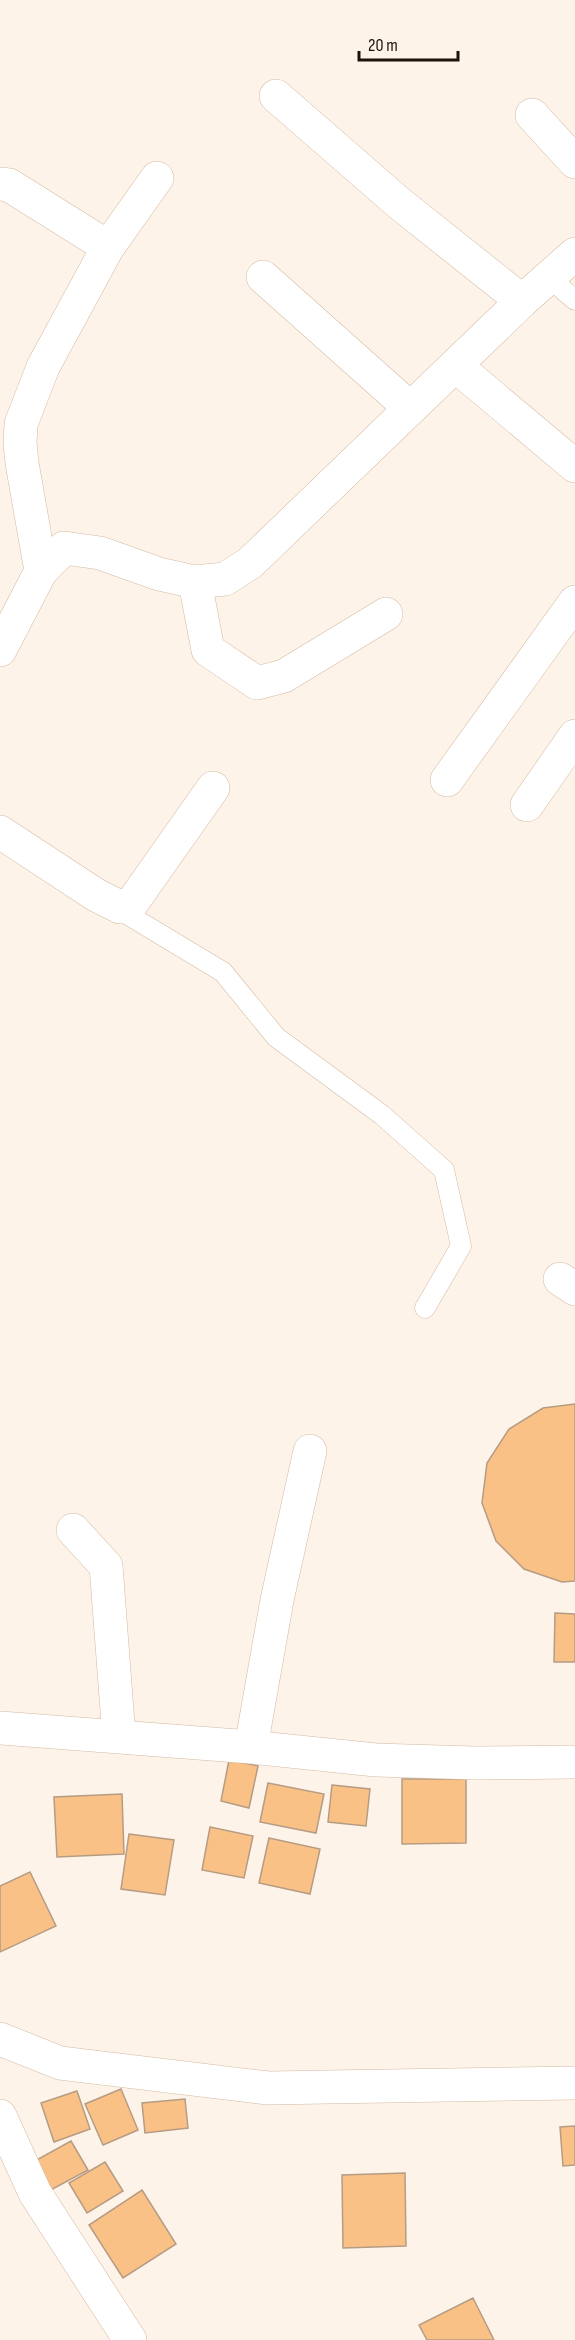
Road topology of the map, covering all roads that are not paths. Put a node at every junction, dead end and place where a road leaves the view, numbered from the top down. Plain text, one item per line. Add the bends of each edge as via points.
1 (276, 96) dead end
2 (532, 115) dead end
3 (575, 162) edge
4 (157, 177) dead end
5 (0, 184) edge
6 (108, 247) junction
7 (575, 254) edge
8 (263, 277) dead end
9 (548, 277) junction
10 (575, 300) edge
11 (522, 301) junction
12 (456, 366) junction
13 (410, 408) junction
14 (575, 466) edge
15 (41, 571) junction
16 (195, 582) junction
17 (575, 602) edge
18 (386, 614) dead end
19 (0, 650) edge
20 (575, 736) edge
21 (447, 780) dead end
22 (213, 788) dead end
23 (527, 805) dead end
24 (0, 832) edge
25 (120, 907) junction
26 (425, 1308) dead end
27 (310, 1451) dead end
28 (73, 1530) dead end
29 (0, 1728) edge
30 (119, 1737) junction
31 (251, 1747) junction
32 (575, 1762) edge
33 (0, 2039) edge
34 (575, 2083) edge
35 (0, 2116) edge
36 (130, 2340) edge

1 - 11 street via 399,203
2 - 3 street
4 - 6 street
5 - 6 street via 9,185
6 - 15 street via 44,367 21,424 22,463
7 - 9 street
8 - 13 street
9 - 10 lane
9 - 11 street
11 - 12 street
12 - 13 street
12 - 14 street
13 - 16 street via 250,562 225,579
15 - 16 street via 64,548 100,553
15 - 19 street
16 - 18 street via 208,650 257,682 284,676
17 - 21 street
20 - 23 street
22 - 25 street via 132,903
24 - 25 street
25 - 26 lane via 223,972 276,1037 382,1115 444,1170 461,1246
27 - 31 street via 277,1600
28 - 30 street via 106,1566
29 - 30 street
30 - 31 street
31 - 32 street via 376,1760
33 - 34 street via 60,2063 268,2088
35 - 36 street via 35,2193

